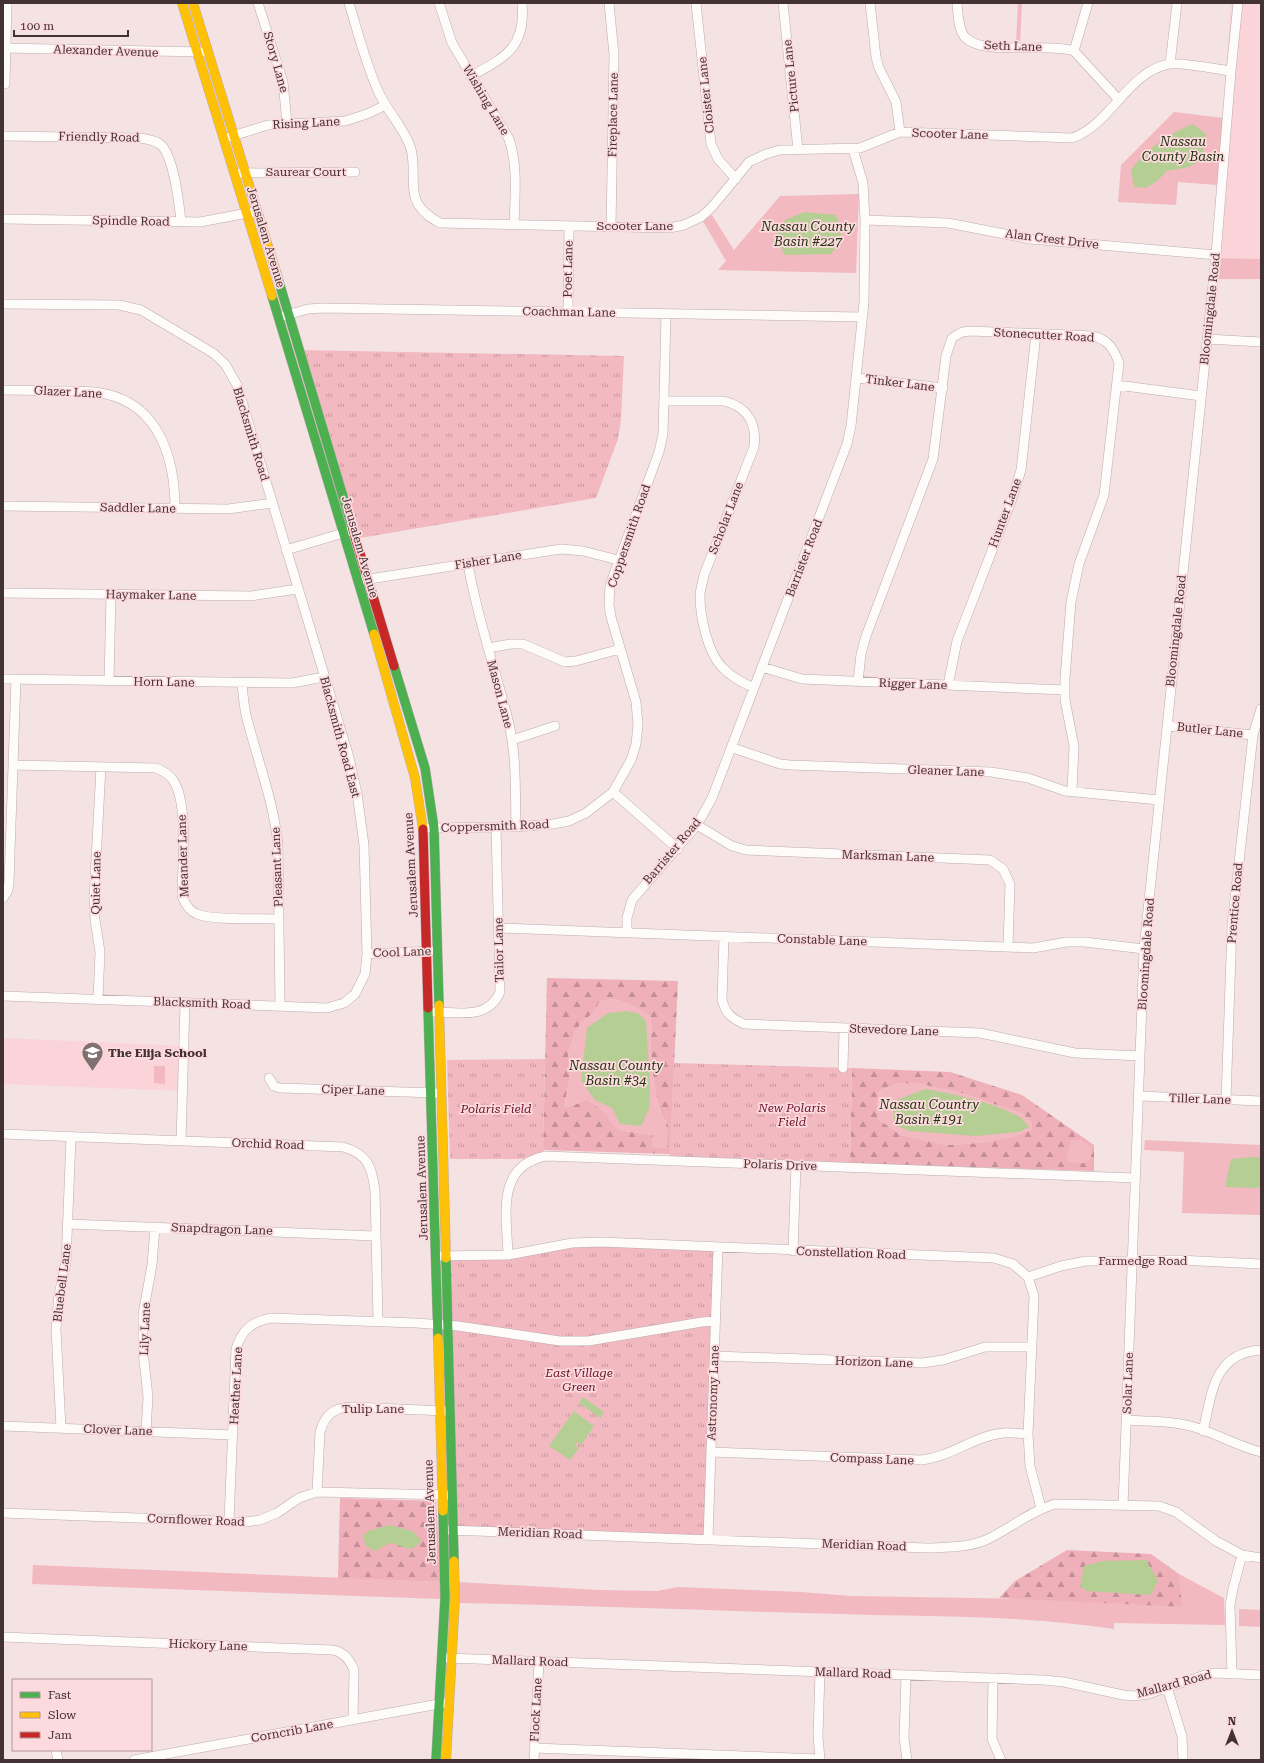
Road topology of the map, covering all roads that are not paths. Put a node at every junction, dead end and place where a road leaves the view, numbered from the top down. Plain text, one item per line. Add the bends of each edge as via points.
1 (7, 3) edge
2 (182, 3) edge
3 (193, 3) edge
4 (258, 3) edge
5 (349, 3) edge
6 (440, 3) edge
7 (522, 3) edge
8 (609, 3) edge
9 (696, 3) edge
10 (783, 3) edge
11 (870, 3) edge
12 (957, 3) edge
13 (1088, 3) edge
14 (1177, 3) edge
15 (1238, 3) edge
16 (4, 48) edge
17 (209, 51) junction
18 (1074, 51) junction
19 (198, 54) junction
20 (1170, 64) junction
21 (1231, 71) junction
22 (471, 76) junction
23 (5, 84) dead end
24 (1119, 100) junction
25 (386, 105) junction
26 (287, 123) junction
27 (900, 132) junction
28 (3, 136) edge
29 (235, 136) junction
30 (224, 139) junction
31 (853, 149) junction
32 (798, 150) junction
33 (355, 172) dead end
34 (234, 173) junction
35 (246, 173) junction
36 (736, 179) junction
37 (258, 210) junction
38 (246, 213) junction
39 (3, 219) edge
40 (865, 220) junction
41 (181, 221) junction
42 (514, 225) junction
43 (569, 226) junction
44 (612, 226) junction
45 (1216, 255) junction
46 (3, 304) edge
47 (568, 312) junction
48 (289, 314) junction
49 (666, 314) junction
50 (862, 317) junction
51 (278, 318) junction
52 (1036, 334) junction
53 (1207, 340) junction
54 (1261, 342) edge
55 (857, 378) junction
56 (1117, 385) junction
57 (942, 388) junction
58 (3, 390) edge
59 (1201, 396) junction
60 (665, 401) junction
61 (272, 503) junction
62 (3, 506) edge
63 (175, 509) junction
64 (353, 530) junction
65 (343, 534) junction
66 (286, 550) junction
67 (618, 560) junction
68 (468, 564) junction
69 (369, 579) junction
70 (357, 581) junction
71 (297, 589) junction
72 (3, 592) edge
73 (111, 594) junction
74 (488, 648) junction
75 (620, 649) junction
76 (762, 667) junction
77 (324, 677) junction
78 (3, 679) edge
79 (16, 679) junction
80 (399, 679) junction
81 (109, 681) junction
82 (858, 682) junction
83 (242, 683) junction
84 (388, 683) junction
85 (948, 685) junction
86 (754, 688) junction
87 (1065, 690) junction
88 (1261, 709) edge
89 (554, 726) dead end
90 (1166, 726) junction
91 (1253, 735) junction
92 (512, 740) junction
93 (733, 748) junction
94 (13, 765) junction
95 (101, 767) junction
96 (1072, 791) junction
97 (613, 792) junction
98 (1159, 800) junction
99 (697, 825) junction
100 (496, 827) junction
101 (516, 827) junction
102 (423, 828) junction
103 (434, 828) junction
104 (678, 849) junction
105 (3, 898) edge
106 (279, 919) junction
107 (499, 928) junction
108 (627, 932) junction
109 (724, 937) junction
110 (1008, 947) junction
111 (1144, 949) junction
112 (438, 951) junction
113 (428, 952) junction
114 (367, 954) junction
115 (3, 996) edge
116 (98, 999) junction
117 (185, 1003) junction
118 (280, 1006) junction
119 (429, 1012) junction
120 (440, 1012) junction
121 (844, 1028) junction
122 (1140, 1056) junction
123 (843, 1068) dead end
124 (268, 1078) dead end
125 (431, 1093) junction
126 (442, 1094) junction
127 (1139, 1096) junction
128 (1226, 1100) junction
129 (1261, 1101) edge
130 (3, 1134) edge
131 (71, 1137) junction
132 (180, 1141) junction
133 (796, 1165) junction
134 (1136, 1178) junction
135 (68, 1224) junction
136 (155, 1227) junction
137 (375, 1236) junction
138 (718, 1247) junction
139 (793, 1250) junction
140 (508, 1255) junction
141 (436, 1256) junction
142 (447, 1256) junction
143 (1132, 1261) junction
144 (1261, 1264) edge
145 (1028, 1277) junction
146 (378, 1321) junction
147 (716, 1321) junction
148 (438, 1326) junction
149 (448, 1326) junction
150 (1032, 1347) junction
151 (1261, 1350) edge
152 (714, 1356) junction
153 (440, 1410) junction
154 (451, 1411) junction
155 (1126, 1420) junction
156 (3, 1426) edge
157 (61, 1428) junction
158 (146, 1431) junction
159 (1204, 1431) junction
160 (1028, 1434) junction
161 (233, 1435) junction
162 (711, 1452) junction
163 (1261, 1452) edge
164 (317, 1492) junction
165 (442, 1495) junction
166 (453, 1495) junction
167 (1123, 1506) junction
168 (1041, 1508) junction
169 (3, 1512) edge
170 (229, 1521) junction
171 (443, 1530) junction
172 (454, 1530) junction
173 (708, 1539) junction
174 (1242, 1555) junction
175 (1261, 1558) edge
176 (3, 1637) edge
177 (441, 1658) junction
178 (452, 1658) junction
179 (539, 1661) junction
180 (820, 1672) junction
181 (1232, 1674) junction
182 (906, 1675) junction
183 (1261, 1675) edge
184 (993, 1678) junction
185 (1167, 1687) junction
186 (449, 1702) junction
187 (439, 1704) junction
188 (353, 1720) junction
189 (534, 1748) junction
190 (820, 1759) edge
191 (134, 1760) edge
192 (436, 1760) edge
193 (446, 1760) edge
194 (534, 1760) edge
195 (907, 1760) edge
196 (1001, 1760) edge
197 (1183, 1760) edge

1 - 16 street
2 - 19 main road, Jerusalem Avenue
3 - 17 main road, Jerusalem Avenue
4 - 26 street, Story Lane via 285,89
5 - 25 street, Scooter Lane via 373,80
6 - 22 street, Wishing Lane via 452,43
7 - 22 street via 523,26 515,45
8 - 44 street, Fireplace Lane via 614,55
9 - 36 street, Cloister Lane via 711,144 718,159
10 - 32 street, Picture Lane
11 - 27 street via 876,57 896,102
12 - 18 street, Seth Lane via 963,35 974,44 990,47 1061,48
13 - 18 street
14 - 20 street
15 - 21 street, Bloomingdale Road
16 - 19 street, Alexander Avenue
16 - 23 street
17 - 19 street, Alexander Avenue
17 - 29 main road, Jerusalem Avenue
18 - 24 street
19 - 30 main road, Jerusalem Avenue
20 - 21 street, Scooter Lane
20 - 24 street, Scooter Lane via 1146,74
21 - 45 street, Bloomingdale Road
22 - 42 street, Wishing Lane via 504,129 514,152
24 - 27 street, Scooter Lane via 1089,129 1072,138
25 - 26 street, Rising Lane via 345,121
25 - 42 street, Scooter Lane via 410,147 414,166 414,194 423,212 440,223
26 - 29 street, Rising Lane via 268,125
27 - 31 street, Scooter Lane via 865,147
28 - 41 street, Friendly Road via 151,139 162,146 168,154 178,190
29 - 30 street, Rising Lane
29 - 35 main road, Jerusalem Avenue
30 - 34 main road, Jerusalem Avenue
31 - 32 street, Scooter Lane
31 - 40 street, Barrister Road via 862,182
32 - 36 street, Scooter Lane via 780,150 766,154 750,162
33 - 35 street, Saurear Court
34 - 35 street, Saurear Court
34 - 38 main road, Jerusalem Avenue
35 - 37 main road, Jerusalem Avenue
36 - 44 street, Scooter Lane via 701,217 684,225 669,228
37 - 38 street, Spindle Road
37 - 48 main road, Jerusalem Avenue
38 - 41 street, Spindle Road via 215,220
38 - 51 main road, Jerusalem Avenue
39 - 41 street, Spindle Road
40 - 45 street, Alan Crest Drive via 948,223 1030,239
40 - 50 street, Barrister Road
42 - 43 street, Scooter Lane
43 - 44 street, Scooter Lane
43 - 47 street, Poet Lane
45 - 53 street, Bloomingdale Road
46 - 61 street, Blacksmith Road via 127,306 150,314 213,353 225,364 237,385
47 - 48 street, Coachman Lane via 323,308
47 - 49 street, Coachman Lane
48 - 51 street, Coachman Lane
48 - 64 main road, Jerusalem Avenue
49 - 50 street, Coachman Lane
49 - 60 street, Coppersmith Road
50 - 55 street, Barrister Road
51 - 65 main road, Jerusalem Avenue
52 - 56 street, Stonecutter Road via 1092,336 1106,341 1115,351 1119,363
52 - 57 street, Stonecutter Road via 971,331 956,335 947,348
52 - 85 street, Hunter Lane via 1021,470 957,641
53 - 54 street
53 - 59 street, Bloomingdale Road
55 - 57 street, Tinker Lane
55 - 76 street, Barrister Road via 847,444
56 - 59 street
56 - 87 street, Stonecutter Road via 1104,495 1074,583
57 - 82 street, Stonecutter Road via 933,459 866,636
58 - 63 street, Glazer Lane via 105,393 140,409 160,433 174,479
59 - 90 street, Bloomingdale Road
60 - 67 street, Coppersmith Road via 659,452
60 - 86 street, Scholar Lane via 732,403 747,414 754,428 754,447 704,575 700,595 702,620 718,662 738,680
61 - 63 street, Saddler Lane via 228,509
61 - 66 street, Blacksmith Road
62 - 63 street, Saddler Lane
64 - 65 street
64 - 69 main road, Jerusalem Avenue
65 - 66 street
65 - 70 main road, Jerusalem Avenue
66 - 71 street, Blacksmith Road East
67 - 68 street, Fisher Lane via 583,551 561,549
67 - 75 street, Coppersmith Road via 610,585 609,605
68 - 69 street, Fisher Lane
68 - 74 street, Mason Lane via 474,601
69 - 70 street, Fisher Lane
69 - 80 main road, Jerusalem Avenue
70 - 84 main road, Jerusalem Avenue
71 - 73 street, Haymaker Lane via 256,596
71 - 77 street, Blacksmith Road East
72 - 73 street, Haymaker Lane
73 - 81 street
74 - 75 street via 523,644 565,662 576,662
74 - 92 street, Mason Lane
75 - 97 street, Coppersmith Road via 636,702 638,724 631,760
76 - 82 street, Rigger Lane via 802,679
76 - 86 street, Barrister Road
77 - 83 street, Horn Lane via 292,683
77 - 114 street, Blacksmith Road East via 348,754 361,821
78 - 79 street, Horn Lane
79 - 81 street, Horn Lane
79 - 94 street
80 - 84 main road
80 - 103 main road, Jerusalem Avenue via 425,768
81 - 83 street, Horn Lane
82 - 85 street, Rigger Lane
83 - 106 street, Pleasant Lane via 246,718 276,824
84 - 102 main road, Jerusalem Avenue via 416,778
85 - 87 street, Rigger Lane
86 - 93 street, Barrister Road
87 - 96 street, Stonecutter Road via 1074,746
88 - 91 street, Prentice Road
89 - 92 street
90 - 91 street, Butler Lane
90 - 98 street, Bloomingdale Road
91 - 128 street, Prentice Road via 1232,926
92 - 101 street, Mason Lane via 515,760
93 - 96 street, Gleaner Lane via 790,766 991,772 1028,778
93 - 99 street, Barrister Road via 712,798
94 - 95 street, Meander Lane
94 - 105 street via 9,882
95 - 106 street, Meander Lane via 156,768 166,772 174,781 183,822 182,896 190,909 209,917
95 - 116 street, Quiet Lane via 94,898 100,952
96 - 98 street, Gleaner Lane
97 - 101 street, Coppersmith Road via 586,813 569,821
97 - 104 street
98 - 111 street, Bloomingdale Road
99 - 104 street, Barrister Road
99 - 110 street, Marksman Lane via 732,846 746,850 990,860 1003,869 1010,884
100 - 101 street, Coppersmith Road
100 - 103 street, Coppersmith Road
100 - 107 street, Tailor Lane
102 - 103 street, Coppersmith Road
102 - 113 main road, Jerusalem Avenue
103 - 112 main road, Jerusalem Avenue
104 - 108 street, Barrister Road via 632,900 627,918
106 - 118 street, Pleasant Lane
107 - 108 street, Constable Lane
107 - 120 street, Tailor Lane via 500,992 497,998 485,1010 472,1013
108 - 109 street, Constable Lane
109 - 110 street, Constable Lane
109 - 121 street, Stevedore Lane via 722,1000 724,1010 733,1019 744,1024
110 - 111 street, Constable Lane via 1033,948 1084,942
111 - 122 street, Bloomingdale Road
112 - 113 street, Cool Lane
112 - 120 main road, Jerusalem Avenue
113 - 114 street, Cool Lane
113 - 119 main road, Jerusalem Avenue
114 - 118 street, Blacksmith Road via 363,982 355,994 344,1002 327,1008
115 - 116 street, Blacksmith Road
116 - 117 street, Blacksmith Road
117 - 118 street, Blacksmith Road
117 - 132 street
119 - 120 street, Tailor Lane
119 - 125 main road, Jerusalem Avenue
120 - 126 main road, Jerusalem Avenue
121 - 122 street, Stevedore Lane via 980,1033 1075,1053
121 - 123 street
122 - 127 street, Bloomingdale Road
124 - 125 street, Ciper Lane via 274,1086 280,1088
125 - 126 street, Ciper Lane
125 - 141 main road, Jerusalem Avenue
126 - 142 main road, Jerusalem Avenue
127 - 128 street, Tiller Lane
127 - 134 street, Bloomingdale Road
128 - 129 street, Tiller Lane
130 - 131 street, Orchid Road
131 - 132 street, Orchid Road
131 - 135 street, Bluebell Lane
132 - 137 street, Orchid Road via 343,1147 353,1150 364,1158 372,1172 375,1191
133 - 134 street, Polaris Drive
133 - 139 street
133 - 140 street, Polaris Drive via 546,1156 536,1158 521,1166 509,1185 506,1197
134 - 143 street, Bloomingdale Road
135 - 136 street, Snapdragon Lane
135 - 157 street, Bluebell Lane via 66,1263 59,1294 56,1329
136 - 137 street, Snapdragon Lane
136 - 158 street, Lily Lane via 152,1265 143,1314 142,1351 148,1397
137 - 146 street, Orchid Road
138 - 139 street, Constellation Road
138 - 140 street, Constellation Road via 601,1242 572,1244
138 - 147 street, Astronomy Lane
139 - 145 street, Constellation Road via 994,1258 1013,1264
140 - 142 street, Constellation Road
141 - 142 street, Constellation Road
141 - 148 main road, Jerusalem Avenue
142 - 149 main road, Jerusalem Avenue
143 - 144 street, Farmedge Road via 1178,1260
143 - 145 street, Farmedge Road via 1074,1263
143 - 155 street, Solar Lane
145 - 150 street via 1034,1296
146 - 148 street, Heather Lane via 416,1322
146 - 161 street, Heather Lane via 271,1318 247,1328 240,1337 236,1349
147 - 149 street via 588,1341 560,1341
147 - 152 street, Astronomy Lane
148 - 149 street
148 - 153 main road, Jerusalem Avenue
149 - 154 main road, Jerusalem Avenue
150 - 152 street, Horizon Lane via 985,1347 922,1364
150 - 160 street
151 - 159 street via 1247,1351 1224,1366 1212,1392
152 - 162 street, Astronomy Lane
153 - 154 street, Tulip Lane
153 - 164 street, Tulip Lane via 340,1407 330,1412 322,1423 320,1432
153 - 165 main road, Jerusalem Avenue
154 - 166 main road, Jerusalem Avenue
155 - 159 street via 1167,1422
155 - 167 street, Solar Lane
156 - 157 street, Clover Lane
157 - 158 street, Clover Lane
158 - 161 street, Clover Lane
159 - 163 street
160 - 162 street, Compass Lane via 1004,1432 986,1436 950,1453 921,1460
160 - 168 street via 1030,1466
161 - 170 street, Heather Lane
162 - 173 street, Astronomy Lane
164 - 165 street, Cornflower Road
164 - 170 street, Cornflower Road via 299,1498 277,1513 260,1520
165 - 166 street, Cornflower Road
165 - 171 main road, Jerusalem Avenue
166 - 172 main road, Jerusalem Avenue
167 - 168 street, Meridian Road via 1055,1504
167 - 174 street, Meridian Road via 1159,1506 1176,1512 1216,1541
168 - 173 street, Meridian Road via 989,1539 953,1547
169 - 170 street, Cornflower Road
171 - 172 street, Meridian Road
171 - 177 main road, Jerusalem Avenue via 445,1598
172 - 173 street, Meridian Road
172 - 178 main road, Jerusalem Avenue via 455,1598
174 - 175 street, Meridian Road
174 - 181 street via 1230,1605
176 - 188 street, Hickory Lane via 333,1650 344,1654 354,1670
177 - 178 street, Mallard Road
177 - 187 main road, Jerusalem Avenue
178 - 179 street, Mallard Road
178 - 186 main road, Jerusalem Avenue
179 - 180 street, Mallard Road
179 - 189 street, Flock Lane
180 - 182 street, Mallard Road
180 - 190 street
181 - 183 street, Mallard Road
181 - 185 street, Mallard Road via 1205,1674
182 - 184 street, Mallard Road
182 - 195 street via 904,1738
184 - 185 street, Mallard Road via 1064,1682 1123,1695 1148,1694
184 - 196 street via 992,1739
185 - 197 street via 1182,1736
186 - 187 street, Corncrib Lane
186 - 193 main road, Jerusalem Avenue
187 - 188 street, Corncrib Lane
187 - 192 main road, Jerusalem Avenue
188 - 191 street, Corncrib Lane
189 - 190 street
189 - 194 street, Flock Lane

